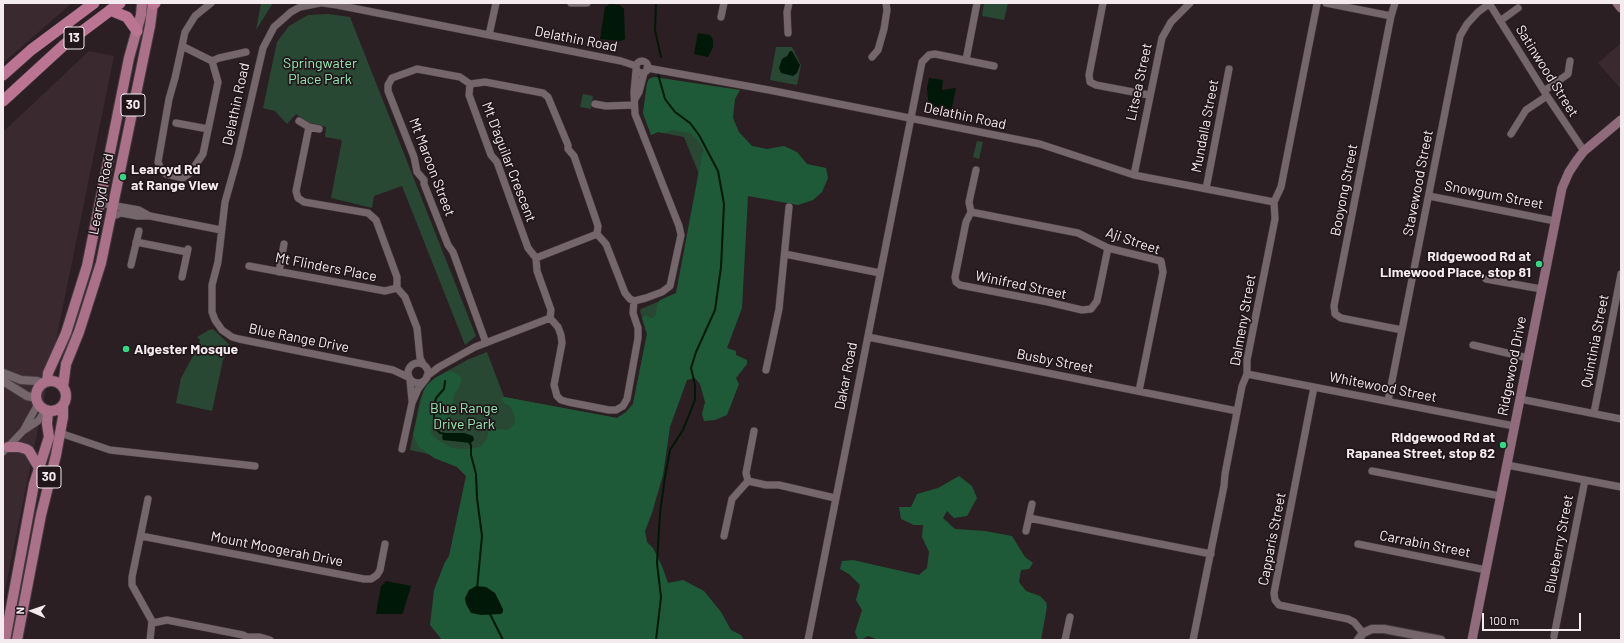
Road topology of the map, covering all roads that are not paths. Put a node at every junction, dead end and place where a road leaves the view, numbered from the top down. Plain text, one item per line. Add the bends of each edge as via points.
1 (94, 3) edge
2 (120, 3) edge
3 (150, 3) edge
4 (211, 3) edge
5 (320, 3) edge
6 (323, 3) edge
7 (496, 3) edge
8 (571, 3) edge
9 (587, 3) edge
10 (724, 3) edge
11 (789, 3) edge
12 (886, 3) edge
13 (977, 3) edge
14 (1103, 3) edge
15 (1190, 3) edge
16 (1325, 3) edge
17 (1395, 3) edge
18 (1489, 3) edge
19 (1617, 3) edge
20 (1316, 4) edge
21 (1518, 8) dead end
22 (1621, 8) edge
23 (110, 10) junction
24 (1391, 16) junction
25 (721, 18) dead end
26 (1500, 21) junction
27 (137, 31) junction
28 (788, 33) dead end
29 (489, 35) junction
30 (182, 46) junction
31 (246, 52) dead end
32 (872, 57) dead end
33 (966, 60) junction
34 (212, 61) junction
35 (1570, 61) dead end
36 (994, 66) dead end
37 (641, 69) junction
38 (1229, 69) dead end
39 (3, 75) edge
40 (470, 84) junction
41 (1545, 93) junction
42 (1150, 95) junction
43 (3, 101) edge
44 (635, 102) junction
45 (595, 104) dead end
46 (911, 118) junction
47 (1621, 120) edge
48 (299, 121) dead end
49 (176, 123) dead end
50 (309, 127) junction
51 (208, 129) junction
52 (319, 129) dead end
53 (1511, 134) dead end
54 (1584, 151) junction
55 (976, 170) dead end
56 (1134, 175) junction
57 (1206, 189) junction
58 (1429, 196) junction
59 (1274, 202) junction
60 (100, 203) junction
61 (113, 205) junction
62 (789, 207) dead end
63 (971, 212) junction
64 (150, 216) junction
65 (111, 217) junction
66 (1555, 221) junction
67 (139, 230) dead end
68 (221, 230) junction
69 (597, 234) junction
70 (136, 242) junction
71 (284, 244) dead end
72 (1108, 248) junction
73 (784, 254) junction
74 (536, 258) junction
75 (131, 265) dead end
76 (250, 266) dead end
77 (279, 272) junction
78 (880, 273) junction
79 (1621, 274) edge
80 (182, 277) dead end
81 (1486, 279) dead end
82 (397, 288) junction
83 (1541, 289) junction
84 (634, 301) junction
85 (212, 312) joint
86 (546, 320) junction
87 (1402, 330) junction
88 (868, 338) junction
89 (486, 343) junction
90 (1473, 345) dead end
91 (418, 346) junction
92 (1528, 358) junction
93 (411, 365) junction
94 (425, 365) junction
95 (439, 367) junction
96 (393, 370) junction
97 (766, 370) dead end
98 (3, 373) edge
99 (1247, 374) junction
100 (409, 378) junction
101 (426, 378) junction
102 (3, 381) edge
103 (44, 382) junction
104 (63, 387) junction
105 (1314, 387) junction
106 (1139, 391) junction
107 (1520, 399) junction
108 (1388, 401) junction
109 (412, 403) junction
110 (63, 405) junction
111 (42, 406) junction
112 (1237, 411) junction
113 (1594, 413) junction
114 (1621, 418) edge
115 (1514, 426) junction
116 (754, 431) dead end
117 (60, 433) junction
118 (5, 449) edge
119 (402, 449) dead end
120 (1507, 465) junction
121 (255, 466) dead end
122 (39, 468) junction
123 (1372, 471) dead end
124 (1585, 480) junction
125 (748, 481) junction
126 (1621, 487) edge
127 (1500, 496) junction
128 (835, 498) junction
129 (148, 499) dead end
130 (1032, 504) dead end
131 (1029, 518) junction
132 (1026, 532) dead end
133 (141, 536) junction
134 (724, 536) dead end
135 (385, 544) dead end
136 (1358, 544) dead end
137 (1211, 554) junction
138 (1486, 570) junction
139 (1070, 617) dead end
140 (153, 623) junction
141 (1360, 636) edge
142 (1554, 636) dead end
143 (5, 640) edge
144 (17, 640) edge
145 (150, 640) edge
146 (270, 640) edge
147 (808, 640) edge
148 (1067, 640) edge
149 (1194, 640) edge
150 (1441, 640) edge
151 (1472, 640) edge

1 - 39 highway, 13 via 31,50
2 - 23 highway, 13
3 - 27 main road, Learoyd Road / 30 via 141,15
3 - 61 main road, Learoyd Road / 30 via 150,26
4 - 30 street via 195,16 185,32
5 - 68 street, Delathin Road via 300,7 291,12 274,27 263,48 225,202
6 - 29 street, Delathin Road
7 - 29 street
8 - 9 street
10 - 25 street
11 - 28 street
12 - 32 street via 884,29 878,50
13 - 33 street
14 - 42 street via 1089,74 1090,82
15 - 42 street, Litsea Street via 1171,22 1162,38
16 - 20 street
16 - 24 street
17 - 24 street, Booyong Street
18 - 26 street, Satinwood Street
18 - 58 street, Stavewood Street via 1478,12 1460,36
19 - 22 main road
20 - 59 street, Dalmeny Street via 1281,187
21 - 26 street
23 - 27 highway via 127,17
23 - 43 highway, 13 via 64,45
24 - 87 street, Booyong Street via 1334,306 1335,314 1341,318
26 - 41 street, Satinwood Street
27 - 60 main road, Learoyd Road / 30 via 129,58
29 - 37 street, Delathin Road via 621,61
30 - 34 street
30 - 51 street via 166,114 158,162 161,169 166,174 178,178 184,178 190,173 203,154
31 - 34 street
33 - 36 street
33 - 46 street, Dakar Road via 935,54 925,58 922,62
34 - 51 street via 218,82
35 - 41 street via 1568,74
37 - 44 street via 634,83
37 - 46 street, Delathin Road
38 - 57 street, Mundalla Street
40 - 69 street, Mt D'aguilar Crescent via 485,82 543,93 548,97 568,149 574,156 598,226
40 - 74 street, Mt D'aguilar Crescent via 469,95 491,155 496,162 528,248
40 - 89 street, Mt Maroon Street via 460,77 416,69 392,78 388,91 418,172 424,180 448,245 453,252
41 - 53 street via 1526,110
41 - 54 street, Satinwood Street
42 - 56 street, Litsea Street
44 - 45 street via 610,106
44 - 84 street via 638,121 681,235 670,286 662,292
46 - 56 street, Delathin Road via 1040,144
46 - 78 street, Dakar Road
47 - 54 main road, Ridgewood Drive
48 - 50 street
49 - 51 street
50 - 52 street
50 - 82 street via 296,191 298,198 304,202 368,213 372,216 376,220 397,277
54 - 66 main road, Ridgewood Drive via 1568,172
55 - 63 street via 969,202
56 - 57 street, Delathin Road
57 - 59 street, Delathin Road
58 - 66 street, Snowgum Street
58 - 87 street, Stavewood Street
59 - 99 street, Dalmeny Street via 1275,219 1247,360
60 - 61 street
60 - 103 main road, Learoyd Road / 30 via 80,291 66,333
61 - 64 street via 138,210
61 - 65 main road, Learoyd Road / 30
62 - 73 street
63 - 72 street, Aji Street via 1078,233
63 - 72 street, Winifred Street via 966,222 955,277 960,285 1082,310 1091,309 1097,300
64 - 65 street via 121,213
64 - 68 street
65 - 104 main road, Learoyd Road / 30 via 101,263 66,364
66 - 83 main road, Ridgewood Drive
67 - 70 street
68 - 85 street, Delathin Road via 218,262 212,285
69 - 74 street
69 - 84 street via 606,244 625,293
70 - 75 street
70 - 80 street via 188,250
71 - 77 street
72 - 106 street, Aji Street via 1160,261 1163,272
73 - 78 street
73 - 97 street via 779,309
74 - 86 street via 537,271 551,310
76 - 77 street, Mt Flinders Place
77 - 82 street, Mt Flinders Place via 385,291
78 - 88 street, Dakar Road
79 - 113 street, Quintinia Street
81 - 83 street
82 - 91 street via 405,297 417,328
83 - 92 main road, Ridgewood Drive
84 - 86 street via 633,312 638,338 627,399 616,410 568,402 557,396 554,386 562,335 558,327
85 - 96 street, Blue Range Drive via 214,320 222,330 232,337
86 - 89 street
87 - 108 street, Stavewood Street
88 - 106 street, Busby Street
88 - 128 street, Dakar Road
89 - 95 street
90 - 92 street
91 - 93 street
91 - 94 street via 420,358
92 - 107 main road, Ridgewood Drive
93 - 94 street via 418,362
93 - 96 street
93 - 100 street via 407,373
94 - 95 street via 431,368
94 - 101 street
95 - 101 street
96 - 100 street
98 - 103 street via 21,380
99 - 105 street, Whitewood Street
99 - 112 street, Dalmeny Street
100 - 101 street via 417,383
100 - 109 street
101 - 109 street
102 - 111 street
103 - 104 main road via 56,382
103 - 111 main road, 30 via 37,390
104 - 110 main road, 30 via 66,396
105 - 108 street, Whitewood Street
105 - 141 street, Capparis Street via 1274,593 1275,600 1279,605 1348,619 1354,622
106 - 112 street, Busby Street
107 - 113 street
107 - 115 main road, Ridgewood Drive
108 - 115 street, Whitewood Street
109 - 119 street
110 - 111 main road via 56,410
110 - 117 main road, 30
111 - 118 street via 38,421 23,431
111 - 122 main road, 30 via 49,438
112 - 137 street, Dalmeny Street
113 - 114 street
115 - 120 main road, Ridgewood Drive
116 - 125 street via 746,473
117 - 121 street via 110,450
117 - 144 main road, 30
118 - 122 main road via 26,449
120 - 124 street
120 - 127 main road, Ridgewood Drive
122 - 143 main road, 30
123 - 127 street
124 - 126 street
124 - 142 street, Blueberry Street
125 - 128 street via 779,485
125 - 134 street via 732,499
127 - 138 main road, Ridgewood Drive
128 - 147 street, Dakar Road
129 - 133 street
130 - 131 street
131 - 132 street
131 - 137 street
133 - 135 street, Mount Moogerah Drive via 364,579 371,579 377,575
133 - 140 street via 132,585
136 - 138 street, Carrabin Street
137 - 149 street, Dalmeny Street
138 - 151 main road, Ridgewood Drive
139 - 148 street
140 - 145 street
140 - 146 street via 167,620
141 - 150 street via 1372,629 1384,629

